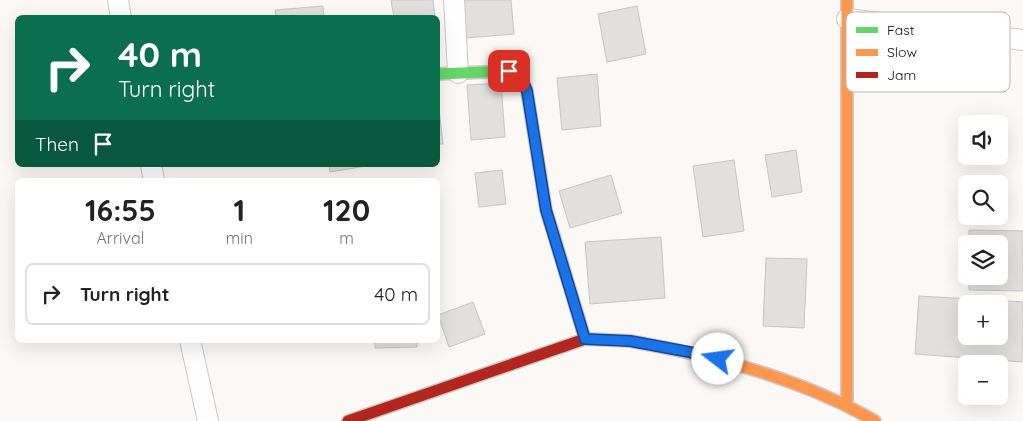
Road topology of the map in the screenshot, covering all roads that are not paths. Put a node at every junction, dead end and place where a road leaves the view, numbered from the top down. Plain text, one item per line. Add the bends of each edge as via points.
1 (118, 0) edge
2 (454, 0) edge
3 (847, 9) edge
4 (864, 12) edge
5 (120, 15) edge
6 (1010, 38) edge
7 (1023, 40) edge
8 (458, 73) junction
9 (440, 74) edge
10 (847, 92) edge
11 (585, 339) junction
12 (191, 343) edge
13 (847, 405) junction
14 (208, 421) edge
15 (348, 421) edge
16 (874, 421) edge

1 - 5 street
2 - 8 street
3 - 4 street
6 - 7 street
8 - 9 street
8 - 11 street via 509,71 520,75 527,91 546,210
10 - 13 street
11 - 13 street via 630,341 700,354 772,376
11 - 15 street
12 - 14 street
13 - 16 street

